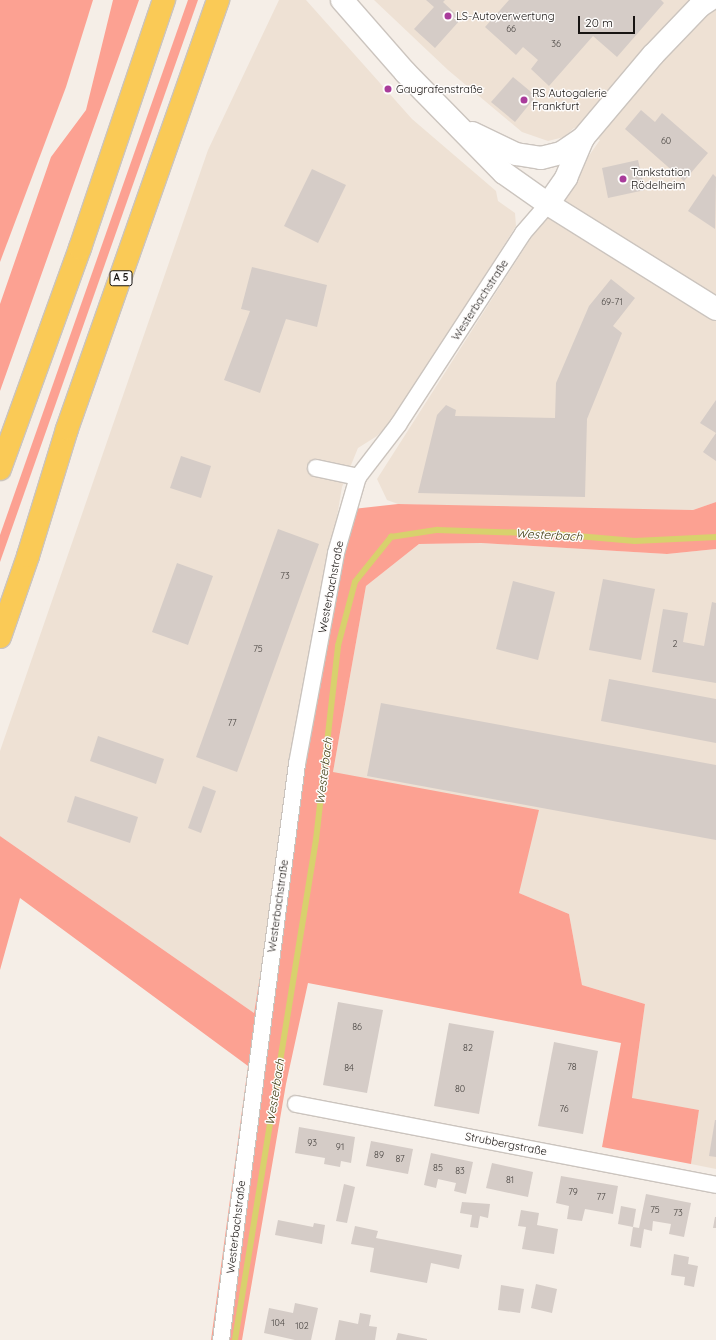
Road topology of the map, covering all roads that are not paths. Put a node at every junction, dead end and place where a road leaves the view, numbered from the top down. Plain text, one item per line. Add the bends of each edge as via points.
1 (164, 0) edge
2 (218, 0) edge
3 (342, 0) edge
4 (709, 0) edge
5 (461, 127) junction
6 (583, 138) junction
7 (548, 204) junction
8 (716, 309) edge
9 (316, 468) dead end
10 (0, 469) edge
11 (358, 476) junction
12 (0, 637) edge
13 (296, 1104) dead end
14 (716, 1185) edge
15 (221, 1340) edge

1 - 10 highway via 80,248
2 - 12 highway, A 5 via 67,429
3 - 5 main road via 400,67
4 - 6 main road via 700,6 653,55
5 - 6 main road via 516,154 541,158 561,153
5 - 7 main road via 504,173
6 - 7 main road via 566,178
7 - 8 main road
7 - 11 street, Westerbachstraße via 523,233 398,425
9 - 11 street
11 - 15 street, Westerbachstraße via 336,553 297,764
13 - 14 street, Strubbergstraße

